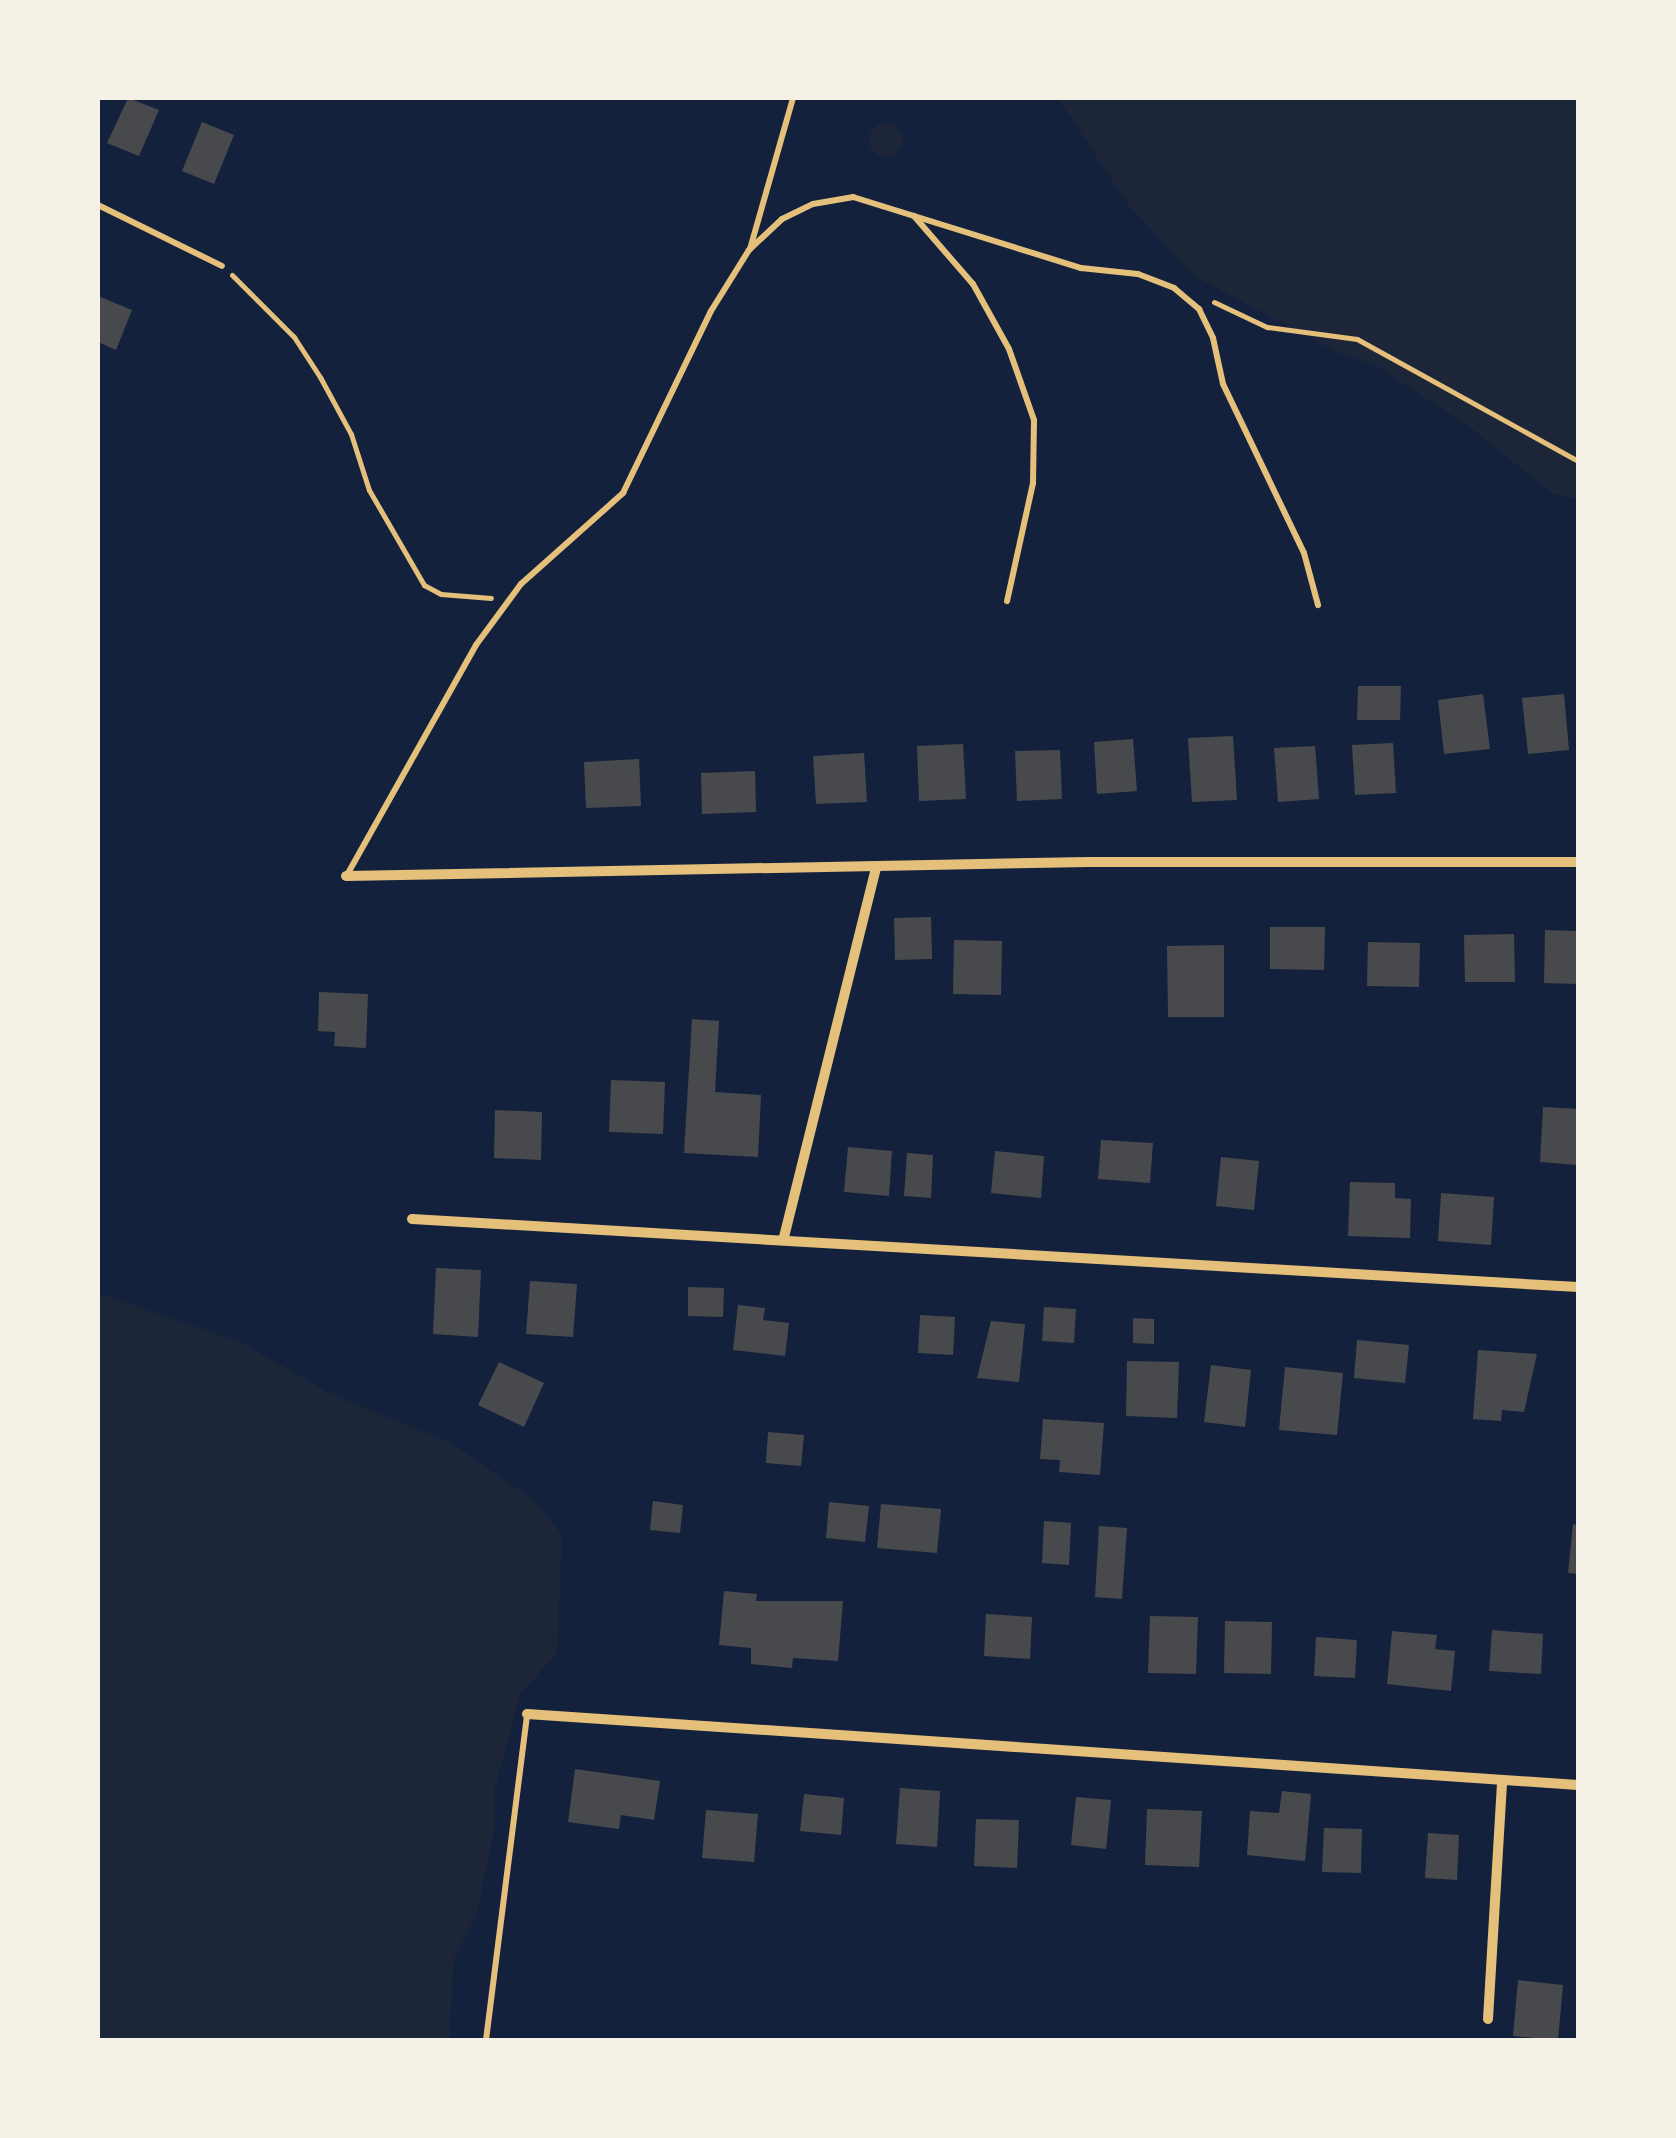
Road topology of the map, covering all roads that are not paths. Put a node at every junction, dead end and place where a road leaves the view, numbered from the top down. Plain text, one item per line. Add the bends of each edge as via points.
1 (794, 98) edge
2 (98, 204) edge
3 (912, 214) junction
4 (749, 250) junction
5 (222, 266) road end
6 (1007, 602) dead end
7 (1318, 605) dead end
8 (1578, 862) edge
9 (876, 868) junction
10 (346, 876) joint
11 (412, 1219) dead end
12 (784, 1236) junction
13 (1578, 1287) edge
14 (527, 1714) joint
15 (1502, 1780) junction
16 (1578, 1785) edge
17 (1488, 2019) dead end
18 (486, 2040) edge

1 - 4 lane
2 - 5 lane
3 - 4 lane via 853,196 813,204 782,218
3 - 6 lane via 973,284 1010,349 1034,420 1032,483
3 - 7 lane via 1080,268 1138,274 1174,288 1198,308 1223,384 1304,552
4 - 10 lane via 711,311 624,493 513,594 476,645
8 - 9 street
9 - 10 street
9 - 12 street
11 - 12 street
12 - 13 street
14 - 15 street
14 - 18 lane
15 - 16 street
15 - 17 street

